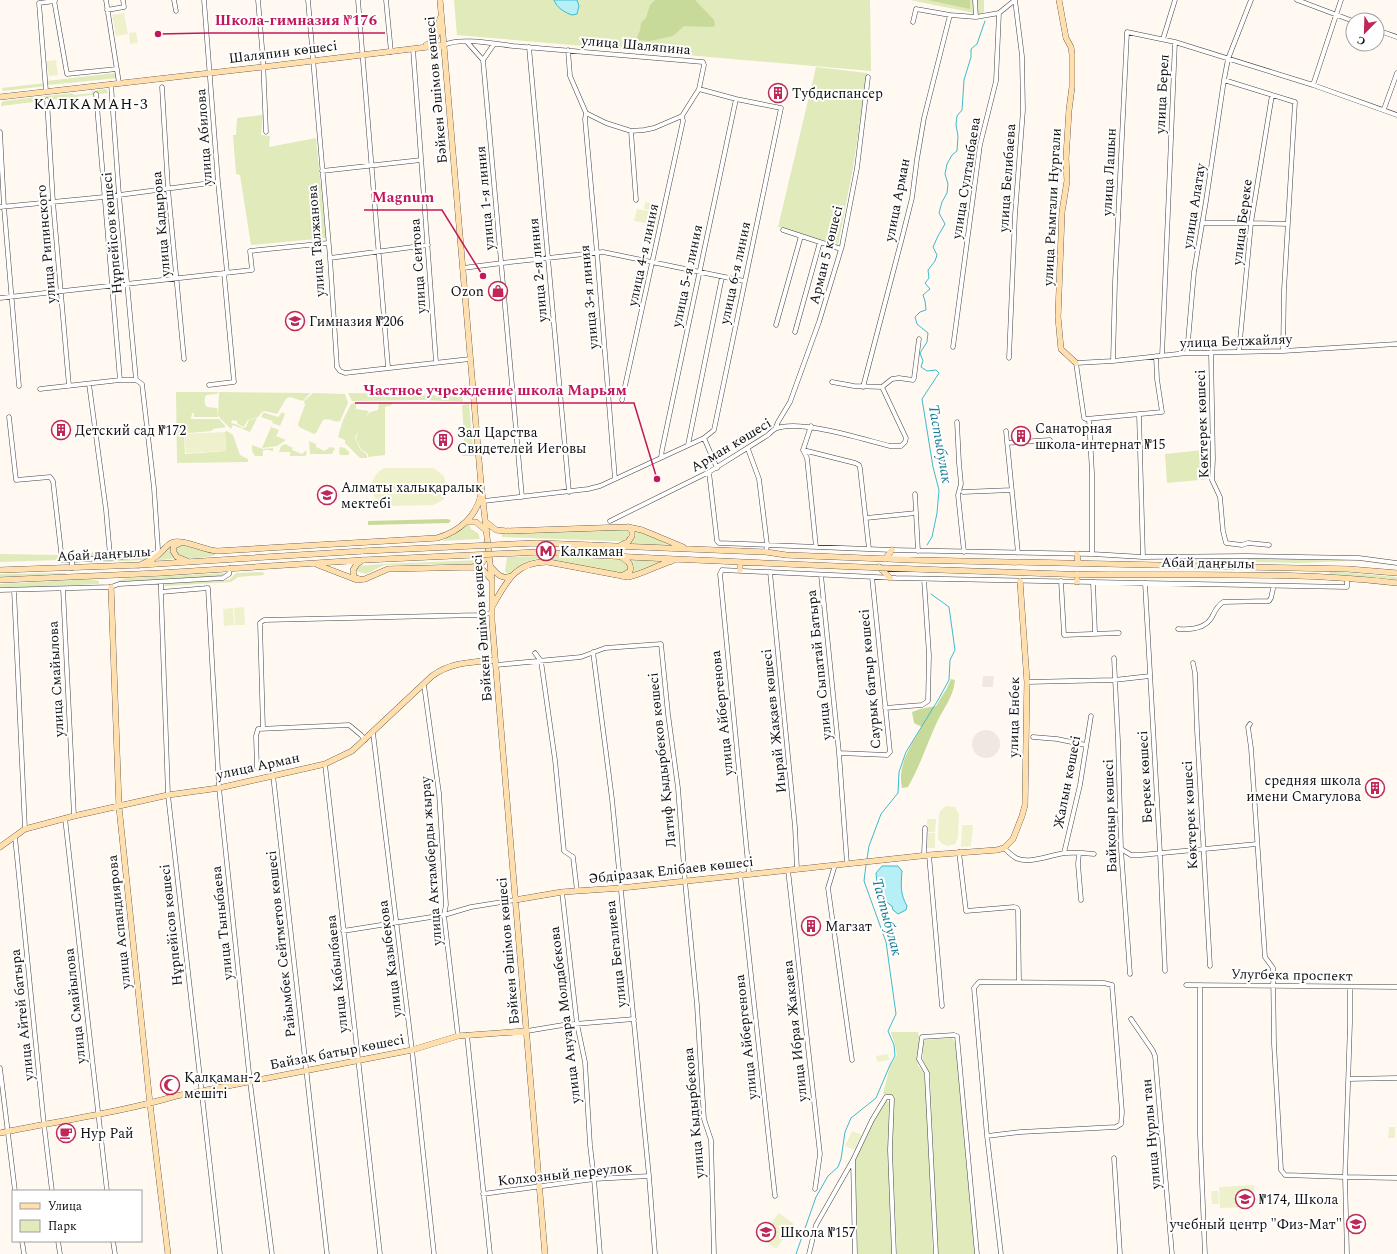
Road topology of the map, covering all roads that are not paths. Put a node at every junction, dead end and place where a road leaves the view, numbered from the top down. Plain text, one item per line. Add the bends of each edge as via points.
1 (54, 0) edge
2 (106, 0) edge
3 (123, 0) edge
4 (174, 0) edge
5 (204, 0) edge
6 (258, 0) edge
7 (308, 0) edge
8 (358, 0) edge
9 (386, 0) edge
10 (440, 0) edge
11 (975, 0) edge
12 (1015, 0) edge
13 (1060, 0) edge
14 (1175, 0) edge
15 (1251, 0) edge
16 (1297, 0) edge
17 (1342, 0) edge
18 (107, 10) junction
19 (441, 10) junction
20 (176, 12) dead end
21 (999, 13) junction
22 (1336, 14) junction
23 (950, 15) junction
24 (976, 17) junction
25 (1345, 18) edge
26 (913, 22) dead end
27 (1385, 33) edge
28 (1397, 37) edge
29 (1163, 39) junction
30 (467, 42) junction
31 (1175, 42) junction
32 (494, 44) junction
33 (444, 45) junction
34 (529, 47) junction
35 (413, 49) junction
36 (568, 50) junction
37 (391, 52) junction
38 (363, 55) junction
39 (483, 60) junction
40 (314, 61) junction
41 (1228, 61) junction
42 (263, 67) junction
43 (117, 69) junction
44 (210, 72) junction
45 (1397, 73) edge
46 (868, 77) dead end
47 (1224, 80) junction
48 (119, 83) junction
49 (111, 84) junction
50 (1313, 85) junction
51 (162, 87) dead end
52 (699, 89) junction
53 (46, 91) junction
54 (96, 94) dead end
55 (1272, 95) junction
56 (0, 96) edge
57 (736, 99) junction
58 (47, 100) dead end
59 (1384, 109) junction
60 (586, 113) junction
61 (1397, 115) edge
62 (682, 116) junction
63 (631, 130) junction
64 (0, 132) edge
65 (266, 132) dead end
66 (421, 160) junction
67 (372, 166) junction
68 (322, 171) junction
69 (218, 182) junction
70 (168, 189) junction
71 (119, 195) junction
72 (104, 197) junction
73 (636, 200) dead end
74 (53, 202) junction
75 (2, 207) edge
76 (1202, 223) junction
77 (1251, 223) junction
78 (1288, 224) junction
79 (783, 230) dead end
80 (801, 236) junction
81 (820, 242) junction
82 (328, 243) junction
83 (428, 245) junction
84 (841, 249) junction
85 (378, 251) junction
86 (597, 253) junction
87 (548, 257) junction
88 (330, 258) junction
89 (652, 262) junction
90 (502, 263) junction
91 (463, 268) junction
92 (226, 272) junction
93 (699, 272) junction
94 (722, 277) junction
95 (177, 279) junction
96 (744, 281) junction
97 (128, 284) junction
98 (112, 286) junction
99 (62, 291) junction
100 (12, 296) junction
101 (0, 298) edge
102 (776, 325) dead end
103 (795, 332) dead end
104 (919, 339) dead end
105 (1397, 344) edge
106 (953, 347) dead end
107 (1239, 351) junction
108 (1211, 352) junction
109 (1283, 352) junction
110 (1187, 353) junction
111 (1156, 356) junction
112 (1162, 356) junction
113 (470, 358) junction
114 (1009, 358) dead end
115 (184, 359) dead end
116 (1113, 361) junction
117 (436, 362) junction
118 (1076, 363) junction
119 (388, 367) junction
120 (120, 380) junction
121 (136, 380) junction
122 (832, 382) dead end
123 (89, 384) junction
124 (209, 384) dead end
125 (19, 386) dead end
126 (69, 386) junction
127 (863, 387) junction
128 (882, 387) junction
129 (40, 389) dead end
130 (622, 400) dead end
131 (1139, 414) junction
132 (9, 417) dead end
133 (1089, 419) junction
134 (957, 422) dead end
135 (811, 426) junction
136 (775, 429) junction
137 (1006, 431) dead end
138 (704, 438) junction
139 (1050, 440) dead end
140 (1007, 443) junction
141 (688, 445) junction
142 (748, 449) junction
143 (803, 450) junction
144 (662, 457) junction
145 (717, 468) junction
146 (709, 472) junction
147 (615, 479) junction
148 (482, 488) junction
149 (1012, 490) junction
150 (569, 492) junction
151 (963, 492) dead end
152 (915, 494) dead end
153 (522, 497) junction
154 (484, 501) junction
155 (916, 513) junction
156 (866, 518) junction
157 (610, 521) dead end
158 (467, 522) junction
159 (486, 522) junction
160 (628, 527) junction
161 (506, 531) junction
162 (487, 532) junction
163 (182, 543) junction
164 (488, 543) junction
165 (741, 544) junction
166 (767, 544) junction
167 (1269, 545) dead end
168 (620, 546) junction
169 (816, 547) junction
170 (869, 549) junction
171 (693, 550) junction
172 (892, 550) junction
173 (741, 551) junction
174 (918, 551) junction
175 (489, 552) junction
176 (753, 552) junction
177 (766, 552) junction
178 (964, 552) junction
179 (1018, 553) junction
180 (1077, 554) junction
181 (1092, 554) junction
182 (621, 557) junction
183 (1143, 557) junction
184 (107, 558) junction
185 (677, 559) junction
186 (885, 559) junction
187 (72, 560) junction
188 (364, 560) junction
189 (194, 561) junction
190 (740, 562) junction
191 (312, 563) junction
192 (753, 563) junction
193 (1078, 563) junction
194 (1397, 563) edge
195 (140, 565) junction
196 (473, 567) junction
197 (491, 567) junction
198 (879, 567) junction
199 (72, 568) junction
200 (230, 568) junction
201 (1323, 568) junction
202 (0, 570) edge
203 (740, 570) junction
204 (770, 572) junction
205 (1397, 573) edge
206 (1076, 574) junction
207 (513, 575) junction
208 (821, 575) junction
209 (622, 576) junction
210 (872, 577) junction
211 (1323, 577) junction
212 (890, 578) junction
213 (924, 579) junction
214 (1347, 579) junction
215 (0, 580) edge
216 (361, 580) junction
217 (1020, 580) junction
218 (492, 581) junction
219 (1061, 581) junction
220 (161, 582) junction
221 (1077, 582) junction
222 (1093, 582) junction
223 (1145, 583) junction
224 (1396, 583) edge
225 (111, 586) junction
226 (63, 589) junction
227 (1273, 589) dead end
228 (0, 590) edge
229 (14, 590) junction
230 (162, 592) junction
231 (491, 611) junction
232 (1178, 629) dead end
233 (1119, 632) dead end
234 (1095, 633) junction
235 (535, 652) dead end
236 (593, 652) junction
237 (1114, 658) dead end
238 (495, 662) junction
239 (541, 662) junction
240 (1193, 663) dead end
241 (1150, 676) junction
242 (1114, 680) junction
243 (1027, 682) junction
244 (424, 685) junction
245 (885, 708) junction
246 (1091, 716) dead end
247 (1250, 724) dead end
248 (263, 729) junction
249 (373, 733) junction
250 (1033, 737) dead end
251 (365, 740) junction
252 (1086, 745) junction
253 (839, 753) junction
254 (325, 764) junction
255 (258, 768) dead end
256 (273, 775) junction
257 (219, 788) junction
258 (168, 795) junction
259 (119, 807) junction
260 (74, 816) junction
261 (65, 818) junction
262 (925, 828) dead end
263 (26, 829) junction
264 (15, 837) junction
265 (1257, 844) junction
266 (0, 847) edge
267 (1004, 848) junction
268 (1203, 849) junction
269 (1121, 850) junction
270 (959, 852) junction
271 (1064, 853) junction
272 (1079, 853) junction
273 (1160, 853) junction
274 (1094, 854) dead end
275 (927, 855) junction
276 (847, 864) junction
277 (835, 865) junction
278 (797, 869) junction
279 (788, 870) junction
280 (740, 874) junction
281 (749, 874) junction
282 (685, 881) junction
283 (621, 888) junction
284 (577, 891) junction
285 (562, 892) junction
286 (515, 900) junction
287 (1081, 900) dead end
288 (444, 915) junction
289 (396, 922) junction
290 (343, 931) junction
291 (1210, 966) dead end
292 (1165, 971) dead end
293 (1130, 974) dead end
294 (1019, 982) junction
295 (1186, 985) dead end
296 (1200, 985) junction
297 (1274, 986) junction
298 (1350, 986) junction
299 (1397, 987) edge
300 (942, 1006) dead end
301 (698, 1017) joint
302 (1131, 1019) dead end
303 (634, 1020) junction
304 (577, 1024) junction
305 (527, 1031) junction
306 (467, 1035) junction
307 (458, 1036) junction
308 (412, 1050) junction
309 (358, 1060) junction
310 (852, 1060) dead end
311 (0, 1068) edge
312 (306, 1071) junction
313 (1348, 1078) junction
314 (1397, 1078) edge
315 (250, 1082) junction
316 (201, 1091) junction
317 (150, 1104) junction
318 (98, 1116) junction
319 (44, 1125) junction
320 (7, 1132) junction
321 (0, 1133) edge
322 (987, 1136) junction
323 (1114, 1158) dead end
324 (853, 1160) junction
325 (649, 1176) junction
326 (1345, 1177) junction
327 (1397, 1178) edge
328 (594, 1179) junction
329 (539, 1186) junction
330 (815, 1189) dead end
331 (15, 1190) edge
332 (52, 1190) edge
333 (107, 1190) edge
334 (484, 1194) junction
335 (775, 1196) dead end
336 (22, 1242) edge
337 (58, 1242) edge
338 (113, 1242) edge
339 (24, 1254) edge
340 (60, 1254) edge
341 (115, 1254) edge
342 (168, 1254) edge
343 (220, 1254) edge
344 (272, 1254) edge
345 (327, 1254) edge
346 (380, 1254) edge
347 (434, 1254) edge
348 (490, 1254) edge
349 (545, 1254) edge
350 (600, 1254) edge
351 (655, 1254) edge
352 (714, 1254) edge
353 (809, 1254) edge
354 (855, 1254) edge
355 (894, 1254) edge
356 (936, 1254) edge
357 (977, 1254) edge
358 (1001, 1254) edge
359 (1120, 1254) edge
360 (1172, 1254) edge
361 (1205, 1254) edge
362 (1347, 1254) edge

1 - 43 street via 67,74
1 - 53 street via 39,3
2 - 18 street
3 - 18 street via 124,7
4 - 20 street
5 - 44 street, улица Абилова
6 - 42 street
7 - 40 street, улица Талжанова
8 - 38 street
9 - 37 street
10 - 19 main road, Бәйкен Әшімов көшесі
11 - 24 street
12 - 21 street
12 - 114 street, улица Белибаева via 1022,56 1023,110 1015,215
13 - 118 main road, улица Рымгали Нургали via 1066,38 1072,46 1072,87 1066,158 1067,181 1062,212 1058,317 1061,350
14 - 29 street
15 - 41 street, улица Алатау
16 - 22 street
17 - 22 street
18 - 43 street
19 - 33 main road, Бәйкен Әшімов көшесі
19 - 35 main road via 435,40
21 - 24 street
21 - 106 street, улица Султанбаева via 996,81 980,145
22 - 25 street
22 - 50 street
23 - 24 street
23 - 26 street via 916,9
23 - 127 street, улица Арман via 924,118 912,198
27 - 28 street
29 - 31 street, улица Лашын
29 - 116 street, улица Лашын via 1127,32
30 - 32 street, Шаляпин көшесі
30 - 33 street, Шаляпин көшесі via 450,42
30 - 39 street
31 - 41 street, улица Берел
31 - 112 street, улица Берел
32 - 34 street, Шаляпин көшесі
32 - 39 street
33 - 35 main road, Шаляпин көшесі
33 - 91 main road, Бәйкен Әшімов көшесі
34 - 36 street, Шаляпин көшесі
34 - 87 street, улица 2-я линия
35 - 37 main road, Шаляпин көшесі
35 - 66 street, улица Сеитова
36 - 52 street, улица Шаляпина via 703,62
36 - 60 street via 570,76
37 - 38 main road, Шаляпин көшесі
38 - 40 main road, Шаляпин көшесі
38 - 67 street
39 - 90 street, улица 1-я линия
40 - 42 main road, Шаляпин көшесі
40 - 68 street, улица Талжанова
41 - 47 street, улица Алатау
41 - 50 street, улица Берел
42 - 44 main road, Шаляпин көшесі
42 - 65 street
43 - 48 street
44 - 48 main road, Шаляпин көшесі
44 - 69 street, улица Абилова
45 - 59 street
46 - 84 street, Арман 5 көшесі via 857,168
47 - 55 street
47 - 76 street, улица Алатау
48 - 49 main road, Шаляпин көшесі
49 - 53 main road, Шаляпин көшесі
49 - 71 street, Нұрпейісов көшесі
50 - 59 street, улица Берел
51 - 70 street, улица Кадырова
52 - 57 street
52 - 62 street
53 - 56 main road, Шаляпин көшесі
54 - 72 street, Нұрпейісов көшесі
55 - 77 street, улица Береке
55 - 78 street via 1295,102
57 - 93 street, улица 5-я линия
57 - 96 street, улица 6-я линия via 781,108
58 - 74 street, улица Рипинского
59 - 61 street, улица Берел
60 - 63 street via 606,123
60 - 86 street, улица 3-я линия
62 - 63 street via 654,128
62 - 89 street, улица 4-я линия
63 - 73 street
64 - 75 street
66 - 67 street
66 - 83 street, улица Сеитова
67 - 68 street
67 - 85 street
68 - 82 street, улица Талжанова
69 - 70 street
69 - 92 street, улица Абилова
70 - 71 street
70 - 95 street, улица Кадырова
71 - 72 street
71 - 97 street, Нұрпейісов көшесі
72 - 74 street
72 - 98 street, Нұрпейісов көшесі
74 - 75 street
74 - 99 street, улица Рипинского
75 - 100 street
76 - 77 street
76 - 110 street, улица Алатау via 1194,272
77 - 78 street
77 - 107 street, улица Береке
78 - 109 street
79 - 80 street
80 - 81 street
80 - 102 street
81 - 84 street
81 - 103 street
82 - 88 street, улица Талжанова
82 - 92 street via 250,251 252,270
83 - 85 street
83 - 117 street, улица Сеитова
84 - 136 street, Арман 5 көшесі via 819,322 790,402
85 - 88 street
85 - 119 street
86 - 87 street
86 - 89 street
86 - 147 street, улица 3-я линия
87 - 90 street
87 - 150 street, улица 2-я линия
88 - 119 street, улица Талжанова via 337,367 345,372
89 - 93 street
89 - 130 street, улица 4-я линия
90 - 91 street
90 - 153 street, улица 1-я линия
91 - 113 main road, Бәйкен Әшімов көшесі
92 - 95 street
92 - 124 street, улица Абилова via 234,382
93 - 94 street
93 - 144 street, улица 5-я линия
94 - 96 street
94 - 141 street
95 - 97 street
95 - 115 street, улица Кадырова
96 - 138 street, улица 6-я линия via 714,430
97 - 98 street
97 - 121 street, Нұрпейісов көшесі
98 - 99 street
98 - 120 street, Нұрпейісов көшесі
99 - 100 street
99 - 126 street, улица Рипинского
100 - 101 street
100 - 125 street
104 - 128 street via 913,380 892,379
105 - 109 street, улица Белжайляу
107 - 108 street, улица Белжайляу
107 - 109 street, улица Белжайляу
108 - 110 street, улица Белжайляу
108 - 167 street, Көктерек көшесі via 1212,480 1220,497 1226,543 1242,546 1248,543
110 - 112 street, улица Белжайляу
111 - 112 street, улица Белжайляу
111 - 116 street, улица Белжайляу
111 - 131 street via 1162,412
113 - 117 street, улица Талжанова
113 - 148 main road, Бәйкен Әшімов көшесі
116 - 118 street, улица Белжайляу
117 - 119 street, улица Талжанова
118 - 133 street via 1084,417
120 - 121 street
120 - 123 street
121 - 184 street, Нұрпейісов көшесі via 142,384 159,546 156,552 150,555
122 - 127 street
123 - 126 street
123 - 184 street via 106,510 110,554
126 - 129 street
127 - 128 street
128 - 135 street, Арман көшесі via 906,438 901,446 890,446
131 - 133 street
131 - 183 street
132 - 187 street via 16,480 50,477 53,481 62,560
133 - 181 street
134 - 178 street via 961,484 958,495
135 - 136 street, Арман көшесі
135 - 143 street
136 - 142 street, Арман көшесі
137 - 140 street
138 - 141 street
138 - 145 street
139 - 140 street
140 - 149 street
141 - 144 street
142 - 145 street, Арман көшесі
142 - 166 street via 759,479
143 - 156 street via 859,465
143 - 169 street via 807,458
144 - 147 street
145 - 146 street, Арман көшесі
146 - 157 street, Арман көшесі
146 - 165 street via 717,541
147 - 150 street via 588,490
148 - 154 main road, Бәйкен Әшімов көшесі
148 - 158 main road via 478,504
149 - 151 street
149 - 179 street
150 - 153 street
152 - 155 street
153 - 154 street
154 - 159 main road, Бәйкен Әшімов көшесі
155 - 156 street
155 - 174 street
156 - 170 street
158 - 162 main road via 476,522
158 - 163 main road via 437,538 218,551
159 - 161 main road via 496,530
159 - 162 main road, Бәйкен Әшімов көшесі
160 - 161 main road
160 - 168 main road via 632,531 632,536 628,542
160 - 171 main road
161 - 164 main road via 496,532
162 - 164 main road, Бәйкен Әшімов көшесі
163 - 189 main road via 174,546 174,553 180,559
163 - 195 main road via 170,544 154,558
164 - 175 main road, Бәйкен Әшімов көшесі
165 - 166 street
165 - 173 street
166 - 169 street
166 - 177 street
168 - 171 main road, Абай даңғылы
168 - 189 main road, Абай даңғылы, bridge via 537,543
169 - 170 street
170 - 172 street
171 - 173 main road, Абай даңғылы
172 - 174 street
172 - 186 main road
173 - 176 main road, Абай даңғылы
174 - 178 street
175 - 196 main road via 482,563
175 - 197 main road, Бәйкен Әшімов көшесі
176 - 177 main road, Абай даңғылы
176 - 192 main road
177 - 186 main road, Абай даңғылы
178 - 179 street
179 - 180 street
180 - 181 street
180 - 193 main road
181 - 183 street
182 - 185 main road, Абай даңғылы
182 - 188 main road, Абай даңғылы, bridge via 538,552
182 - 209 main road via 630,565 630,571
183 - 194 street via 1359,558
184 - 187 street
185 - 190 main road, Абай даңғылы
185 - 209 main road via 634,576
186 - 193 main road, Абай даңғылы
187 - 199 street
188 - 191 main road, Абай даңғылы
188 - 216 main road via 353,570 354,577
189 - 195 main road, Абай даңғылы
190 - 192 main road, Абай даңғылы
190 - 203 main road
191 - 200 main road, Абай даңғылы
191 - 216 main road via 352,579
192 - 198 main road, Абай даңғылы
193 - 201 main road, Абай даңғылы
195 - 199 main road, Абай даңғылы
196 - 216 main road via 388,569
196 - 218 main road via 482,570
197 - 207 main road via 503,577
197 - 218 main road, Бәйкен Әшімов көшесі
198 - 206 main road, Абай даңғылы
198 - 212 main road
199 - 202 main road, Абай даңғылы
200 - 215 main road, Абай даңғылы
200 - 220 street via 229,574 223,578
201 - 205 main road, Абай даңғылы
201 - 211 main road
203 - 204 street
203 - 281 street, улица Айбергенова via 722,570 720,574
204 - 208 street
204 - 278 street, Иырай Жақаев көшесі
206 - 211 main road, Абай даңғылы
206 - 221 main road
207 - 209 main road via 523,567 537,562
207 - 231 main road
208 - 210 street
208 - 253 street, улица Сыпатай Батыра
210 - 212 street
210 - 245 street, Саурық батыр көшесі
211 - 214 main road, Абай даңғылы
212 - 213 street
213 - 217 street
213 - 245 street via 929,656 928,701 922,705
214 - 223 street via 1347,587
214 - 224 main road, Абай даңғылы
217 - 219 street
217 - 243 main road, улица Енбек
218 - 231 main road, Бәйкен Әшімов көшесі
219 - 221 street
219 - 234 street via 1064,635
220 - 225 street
220 - 230 street, Нұрпейісов көшесі
221 - 222 street
222 - 223 street
222 - 234 street
223 - 241 street, Береке көшесі
225 - 226 street
225 - 259 main road, улица Аспандиярова
226 - 229 street
226 - 260 street, улица Смайылова
227 - 232 street via 1269,601 1223,602 1216,607 1211,618 1197,628
228 - 229 street
229 - 263 street
230 - 257 street, улица Тыныбаева via 208,588
230 - 258 street, Нұрпейісов көшесі
231 - 238 main road, Бәйкен Әшімов көшесі
231 - 248 street via 478,615 264,620 260,624
233 - 234 street
235 - 239 street
236 - 239 street via 581,657
236 - 282 street, Латиф Қыдырбеков көшесі via 605,648 660,644 678,788
236 - 283 street, улица Бегалиева
237 - 242 street, Байқоңыр көшесі
238 - 239 street
238 - 244 main road, улица Арман via 456,664 442,669
238 - 286 main road, Бәйкен Әшімов көшесі
239 - 284 street via 555,760 564,851 573,857
240 - 268 street, Көктерек көшесі
241 - 242 street
241 - 273 street, Береке көшесі
242 - 243 street
242 - 269 street, Байқоңыр көшесі
243 - 267 main road, улица Енбек via 1025,805 1016,833
244 - 249 main road, улица Арман
244 - 288 street, улица Актамберды жырау via 439,793 446,905
245 - 253 street, Саурық батыр көшесі via 889,754
246 - 252 street, Жалын көшесі
247 - 265 street via 1248,727
248 - 251 street via 349,725
248 - 255 street via 256,732
249 - 251 main road, улица Арман
249 - 289 street, улица Казыбекова
250 - 252 street
251 - 254 main road, улица Арман via 352,751
252 - 271 street, Жалын көшесі via 1080,786
253 - 276 street, улица Сыпатай Батыра
254 - 256 main road, улица Арман
254 - 290 street, улица Кабылбаева
256 - 257 main road, улица Арман
256 - 312 street, Райымбек Сейтметов көшесі
257 - 258 main road, улица Арман
257 - 315 street, улица Тыныбаева
258 - 259 main road, улица Арман
258 - 316 street, Нұрпейісов көшесі
259 - 260 main road, улица Арман
259 - 317 main road, улица Аспандиярова
260 - 261 main road, улица Арман
261 - 263 main road, улица Арман
261 - 318 street, улица Смайылова
262 - 275 street
263 - 264 main road, улица Арман
264 - 266 main road, улица Арман
264 - 319 street, улица Айтей батыра
265 - 268 street
265 - 297 street via 1265,957 1273,968
267 - 270 main road, Әбдіразақ Елібаев көшесі
267 - 271 street via 1017,859 1023,860
268 - 273 street
268 - 291 street, Көктерек көшесі
269 - 273 street via 1131,854
269 - 293 street, Байқоңыр көшесі
270 - 275 main road, Әбдіразақ Елібаев көшесі
270 - 294 street via 966,911 1014,907 1018,910
271 - 272 street
272 - 274 street
272 - 287 street
273 - 292 street, Береке көшесі
275 - 276 main road, Әбдіразақ Елібаев көшесі
275 - 300 street
276 - 277 main road, Әбдіразақ Елібаев көшесі
277 - 278 main road, Әбдіразақ Елібаев көшесі
277 - 310 street via 828,888
278 - 279 main road, Әбдіразақ Елібаев көшесі
279 - 281 main road, Әбдіразақ Елібаев көшесі
279 - 330 street, улица Ибрая Жакаева via 820,1154
280 - 281 main road, Әбдіразақ Елібаев көшесі
280 - 282 main road, Әбдіразақ Елібаев көшесі
280 - 335 street, улица Айбергенова
282 - 283 main road, Әбдіразақ Елібаев көшесі
282 - 301 street, Латиф Қыдырбеков көшесі
283 - 284 main road, Әбдіразақ Елібаев көшесі
283 - 303 street, улица Бегалиева
284 - 285 main road, Әбдіразақ Елібаев көшесі
285 - 286 main road, Әбдіразақ Елібаев көшесі
285 - 304 street, улица Ануара Молдабекова
286 - 288 street, Әбдіразақ Елібаев көшесі via 471,907
286 - 305 main road, Бәйкен Әшімов көшесі
288 - 289 street, Әбдіразақ Елібаев көшесі
288 - 307 street, улица Актамберды жырау
289 - 290 street, Әбдіразақ Елібаев көшесі
289 - 308 street, улица Казыбекова
290 - 309 street, улица Кабылбаева
294 - 322 street via 979,982 974,988
294 - 322 street via 1104,983 1112,986 1122,1120 1116,1127
295 - 296 street, Улугбека проспект
296 - 297 street, Улугбека проспект
296 - 361 street via 1200,1135
297 - 298 street, Улугбека проспект
297 - 326 street via 1274,1044 1282,1170 1286,1175
298 - 299 street, Улугбека проспект
298 - 313 street
301 - 352 street, улица Кыдырбекова via 704,1119 711,1140
302 - 360 street, улица Нурлы тан via 1155,1056
303 - 304 street, Байзақ батыр көшесі
303 - 325 street, улица Бегалиева
304 - 305 street, Байзақ батыр көшесі
304 - 328 street, улица Ануара Молдабекова via 585,1062
305 - 306 main road, Байзақ батыр көшесі
305 - 329 main road, Бәйкен Әшімов көшесі
306 - 307 main road, Байзақ батыр көшесі
306 - 334 street
307 - 308 main road, Байзақ батыр көшесі
308 - 309 main road, Байзақ батыр көшесі
308 - 347 street, улица Казыбекова
309 - 312 main road, Байзақ батыр көшесі
309 - 346 street, улица Кабылбаева
311 - 320 street
312 - 315 main road, Байзақ батыр көшесі
312 - 345 street, Райымбек Сейтметов көшесі
313 - 314 street
313 - 326 street
315 - 316 main road, Байзақ батыр көшесі
315 - 344 street, улица Тыныбаева
316 - 317 main road, Байзақ батыр көшесі
316 - 343 street, Нұрпейісов көшесі
317 - 318 main road, Байзақ батыр көшесі
317 - 342 main road, улица Аспандиярова
318 - 319 main road, Байзақ батыр көшесі
318 - 333 street, улица Смайылова
319 - 320 main road, Байзақ батыр көшесі
319 - 332 street, улица Айтей батыра
320 - 321 main road, Байзақ батыр көшесі
320 - 331 street
322 - 358 street
323 - 359 street
324 - 353 street via 816,1225
324 - 354 street
324 - 355 street via 884,1099 891,1097 890,1150
325 - 328 street, Колхозный переулок
325 - 351 street, улица Бегалиева
326 - 327 street
326 - 362 street
328 - 329 street, Колхозный переулок
328 - 350 street, улица Ануара Молдабекова
329 - 334 street, Колхозный переулок
329 - 349 main road, Бәйкен Әшімов көшесі
334 - 348 street
336 - 339 street
337 - 340 street
338 - 341 street
356 - 357 street via 927,1073 919,1059 922,1037 954,1035

